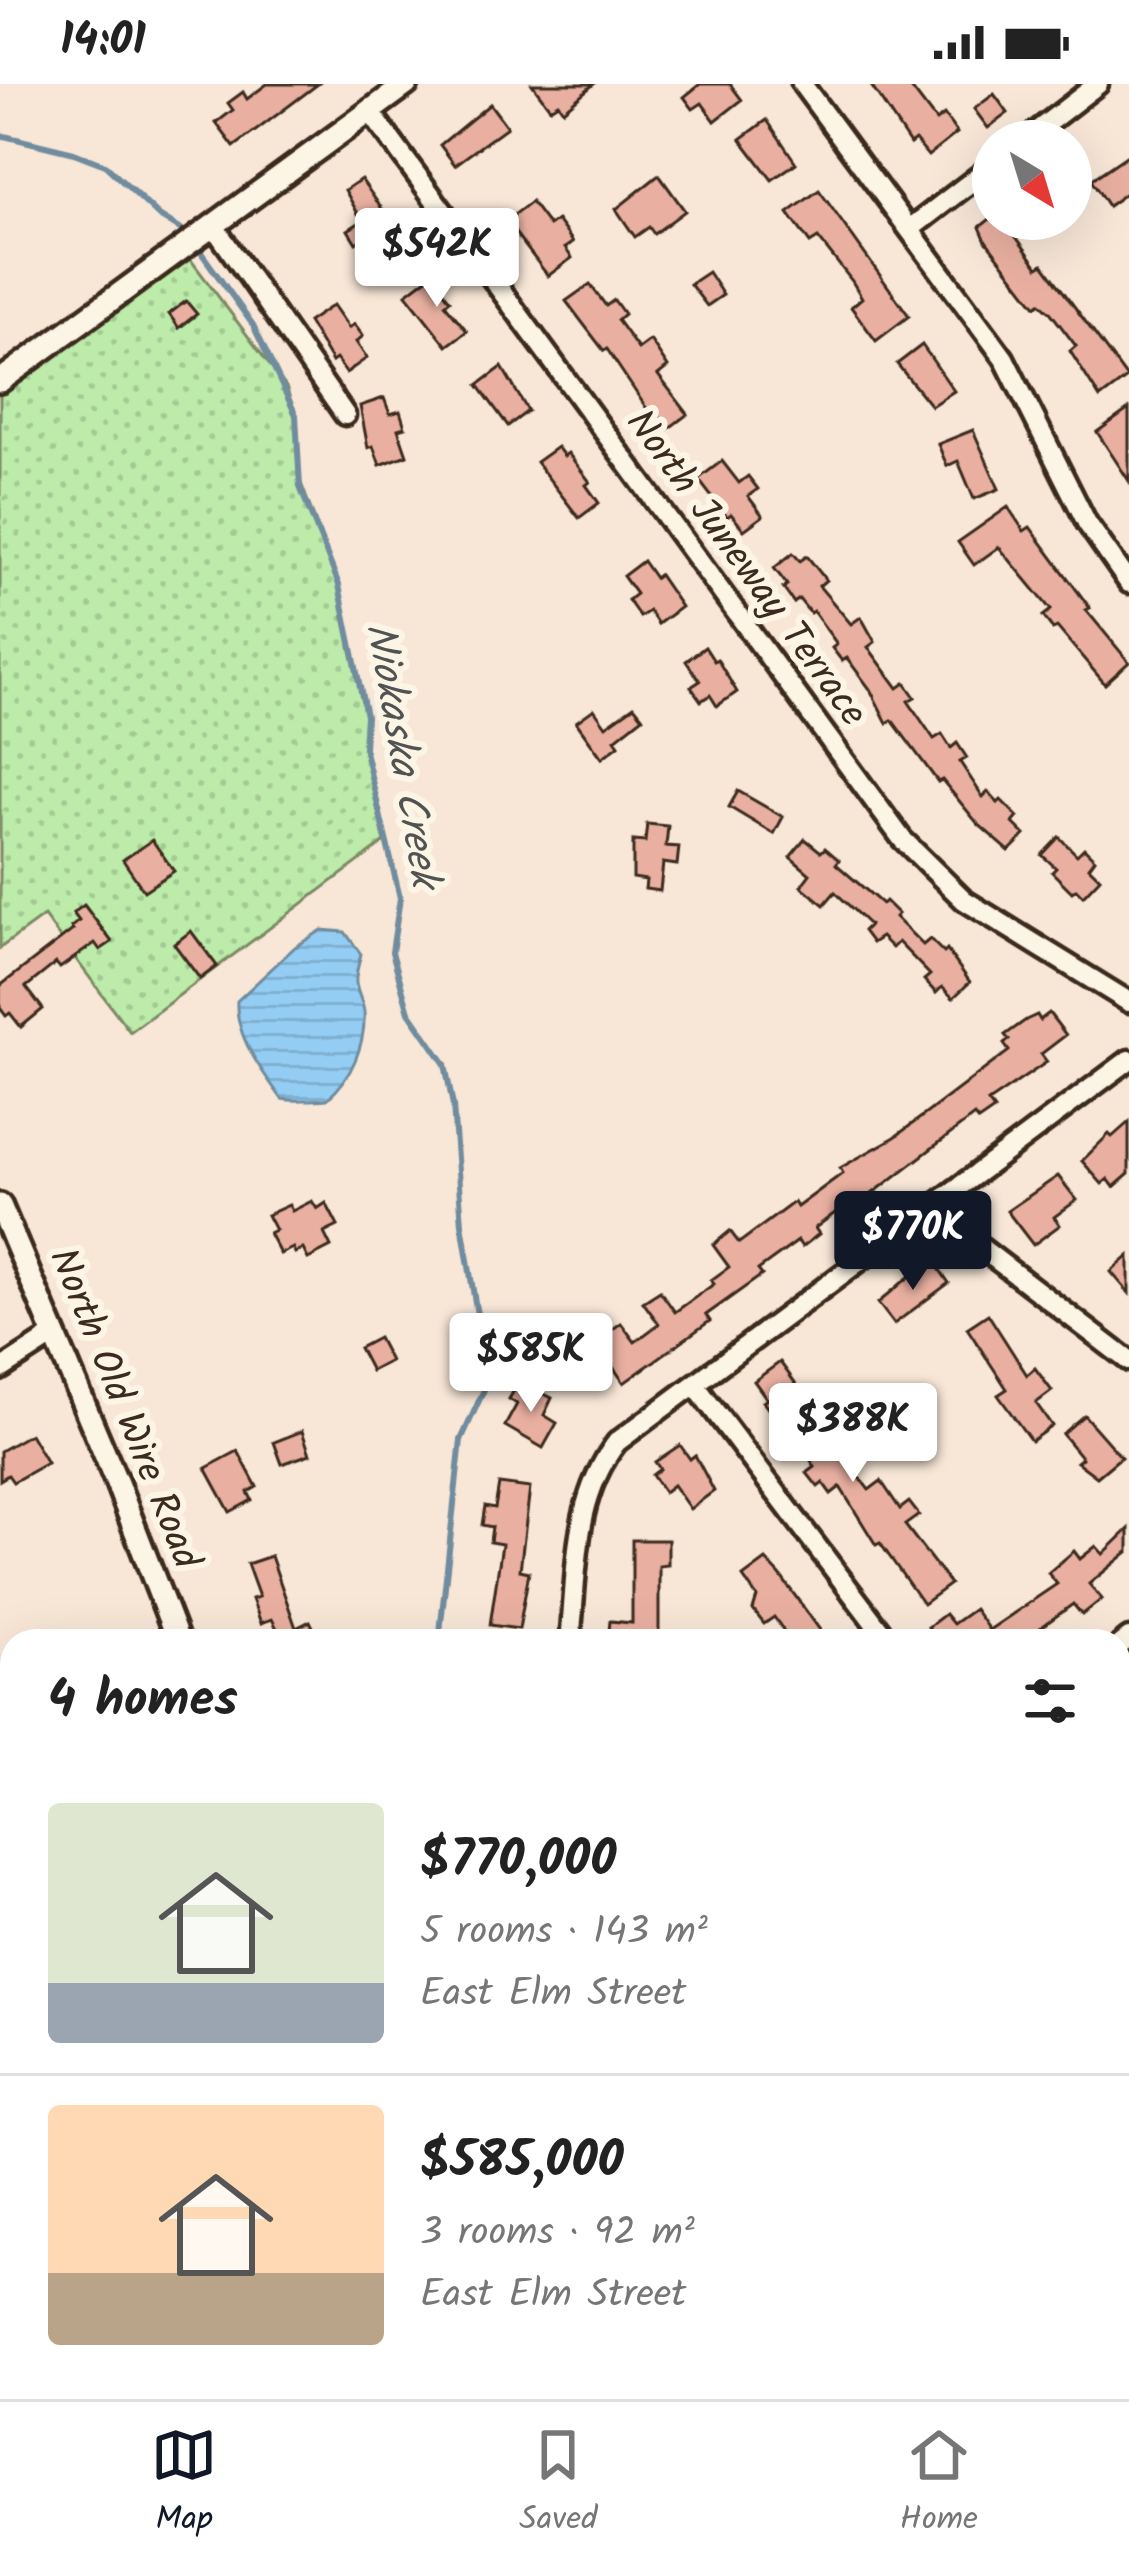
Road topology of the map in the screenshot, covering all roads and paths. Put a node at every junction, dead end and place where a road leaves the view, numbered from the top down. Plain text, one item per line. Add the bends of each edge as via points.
1 (407, 84) edge
2 (802, 84) edge
3 (1098, 84) edge
4 (369, 110) junction
5 (1051, 120) edge
6 (972, 181) edge
7 (212, 225) junction
8 (911, 228) junction
9 (0, 381) edge
10 (345, 415) dead end
11 (1129, 583) edge
12 (1129, 1001) edge
13 (1129, 1060) edge
14 (0, 1205) edge
15 (929, 1208) junction
16 (54, 1335) junction
17 (1129, 1360) edge
18 (0, 1370) edge
19 (695, 1385) junction
20 (173, 1629) edge
21 (572, 1629) edge
22 (879, 1629) edge

1 - 4 street
2 - 8 street
3 - 5 street
4 - 7 street
4 - 12 street, North Juneway Terrace via 902,839 964,900
6 - 8 street
7 - 9 street
7 - 10 street
8 - 11 street via 1004,358 1078,506
13 - 15 street
14 - 16 street, North Old Wire Road
15 - 17 street
15 - 19 street
16 - 18 street
16 - 20 street, North Old Wire Road
19 - 21 street via 617,1442 598,1468 585,1496
19 - 22 street

